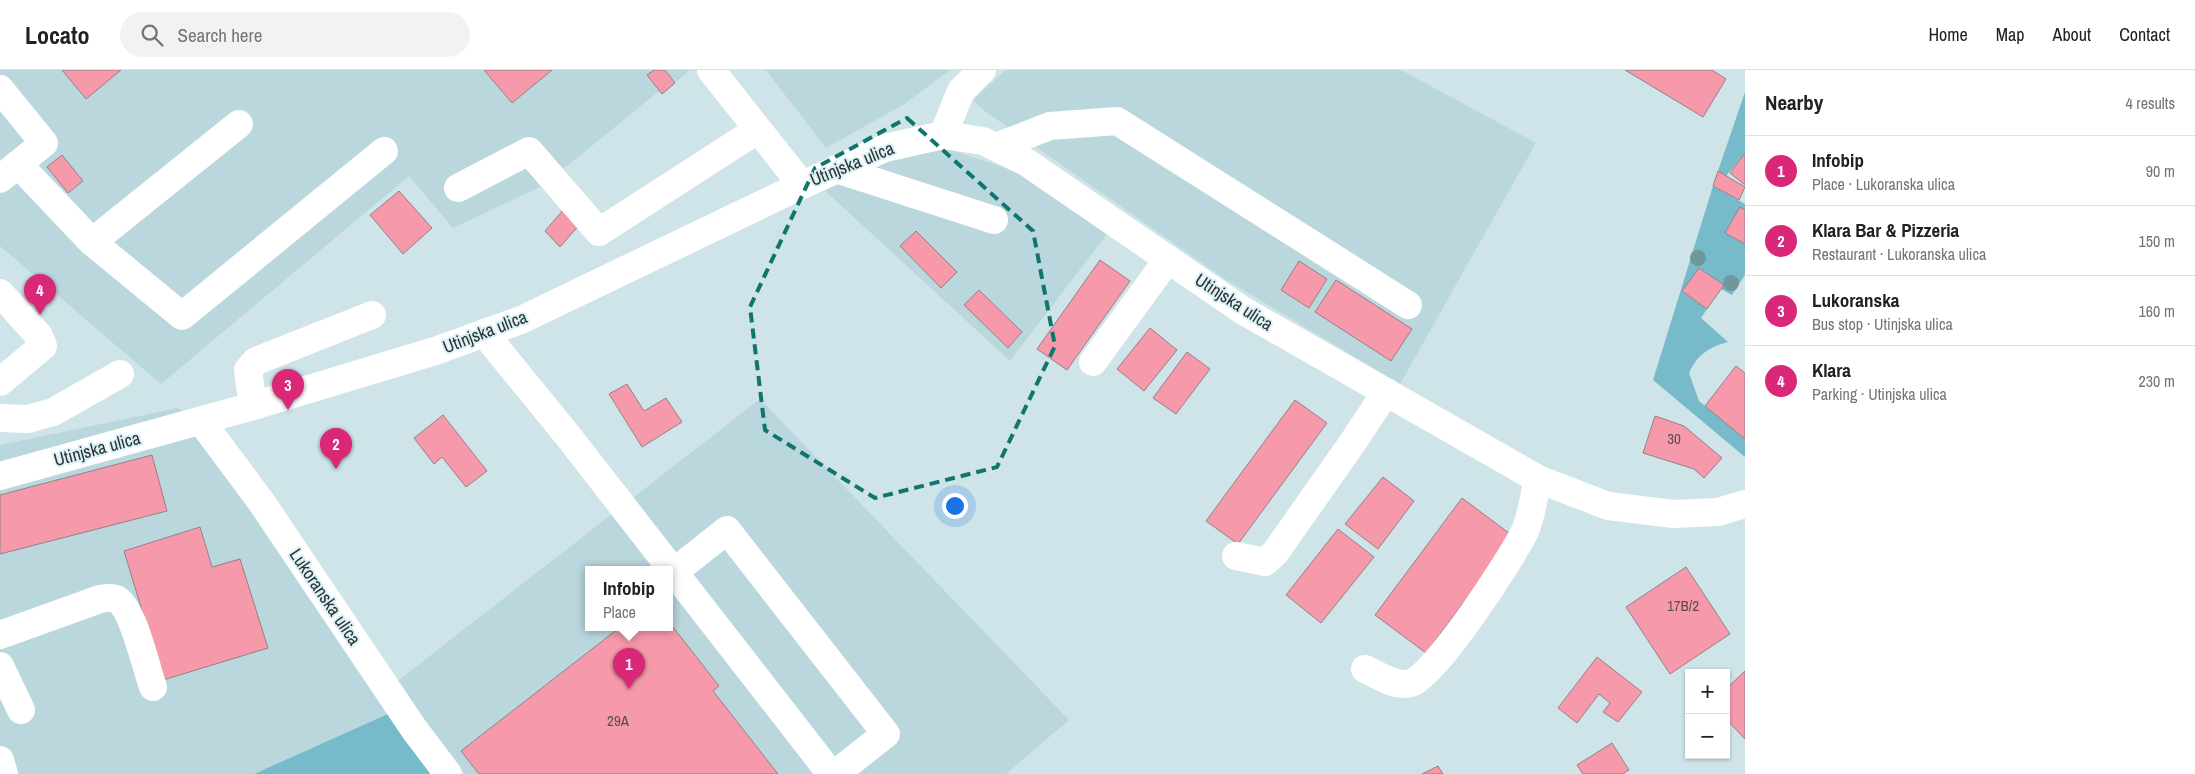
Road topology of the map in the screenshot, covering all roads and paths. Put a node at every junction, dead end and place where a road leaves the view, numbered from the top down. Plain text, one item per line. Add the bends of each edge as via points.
1 (711, 70) edge
2 (982, 70) edge
3 (0, 89) edge
4 (240, 124) dead end
5 (757, 130) junction
6 (943, 135) junction
7 (996, 147) junction
8 (384, 151) dead end
9 (836, 169) junction
10 (9, 171) edge
11 (802, 185) junction
12 (458, 188) dead end
13 (994, 220) dead end
14 (92, 242) junction
15 (1168, 259) junction
16 (2, 299) edge
17 (1408, 305) dead end
18 (372, 315) dead end
19 (484, 333) junction
20 (1093, 362) dead end
21 (120, 374) dead end
22 (0, 382) edge
23 (1386, 392) junction
24 (253, 406) junction
25 (0, 418) edge
26 (201, 420) junction
27 (0, 476) edge
28 (1538, 479) junction
29 (1745, 504) edge
30 (1236, 556) dead end
31 (669, 566) edge
32 (674, 572) joint
33 (0, 635) edge
34 (0, 666) edge
35 (1365, 669) dead end
36 (152, 687) dead end
37 (21, 710) dead end
38 (0, 760) edge
39 (4, 774) edge
40 (448, 774) edge
41 (831, 774) edge
42 (834, 774) edge

1 - 5 street
2 - 6 street via 960,91
3 - 10 street via 44,143
4 - 14 street
5 - 11 street
5 - 12 street via 599,232 529,151
6 - 7 street, Utinjska ulica via 983,141
6 - 9 street, Utinjska ulica via 885,148
7 - 15 street, Utinjska ulica via 1026,162
7 - 17 street via 1050,126 1117,121
8 - 14 street via 182,316
9 - 11 street, Utinjska ulica
9 - 13 street
10 - 14 street
11 - 19 street, Utinjska ulica via 607,280 521,320
15 - 20 street
15 - 23 street, Utinjska ulica via 1242,310
16 - 22 street via 39,336 44,346
18 - 24 street via 256,361 248,370
19 - 24 street, Utinjska ulica
19 - 31 street
21 - 25 street via 53,412 28,418
23 - 28 street, Utinjska ulica
23 - 30 street via 1275,553 1265,562
24 - 26 street, Utinjska ulica
26 - 27 street, Utinjska ulica
26 - 40 street, Lukoranska ulica via 262,503 414,729
28 - 29 street, Utinjska ulica via 1608,506 1627,509 1674,514 1718,512
28 - 35 street via 1526,528 1512,556 1424,676 1411,683 1398,684
32 - 41 street
32 - 42 street via 728,530 886,734
33 - 36 street via 100,599 114,598 130,617
34 - 37 street
38 - 39 street

